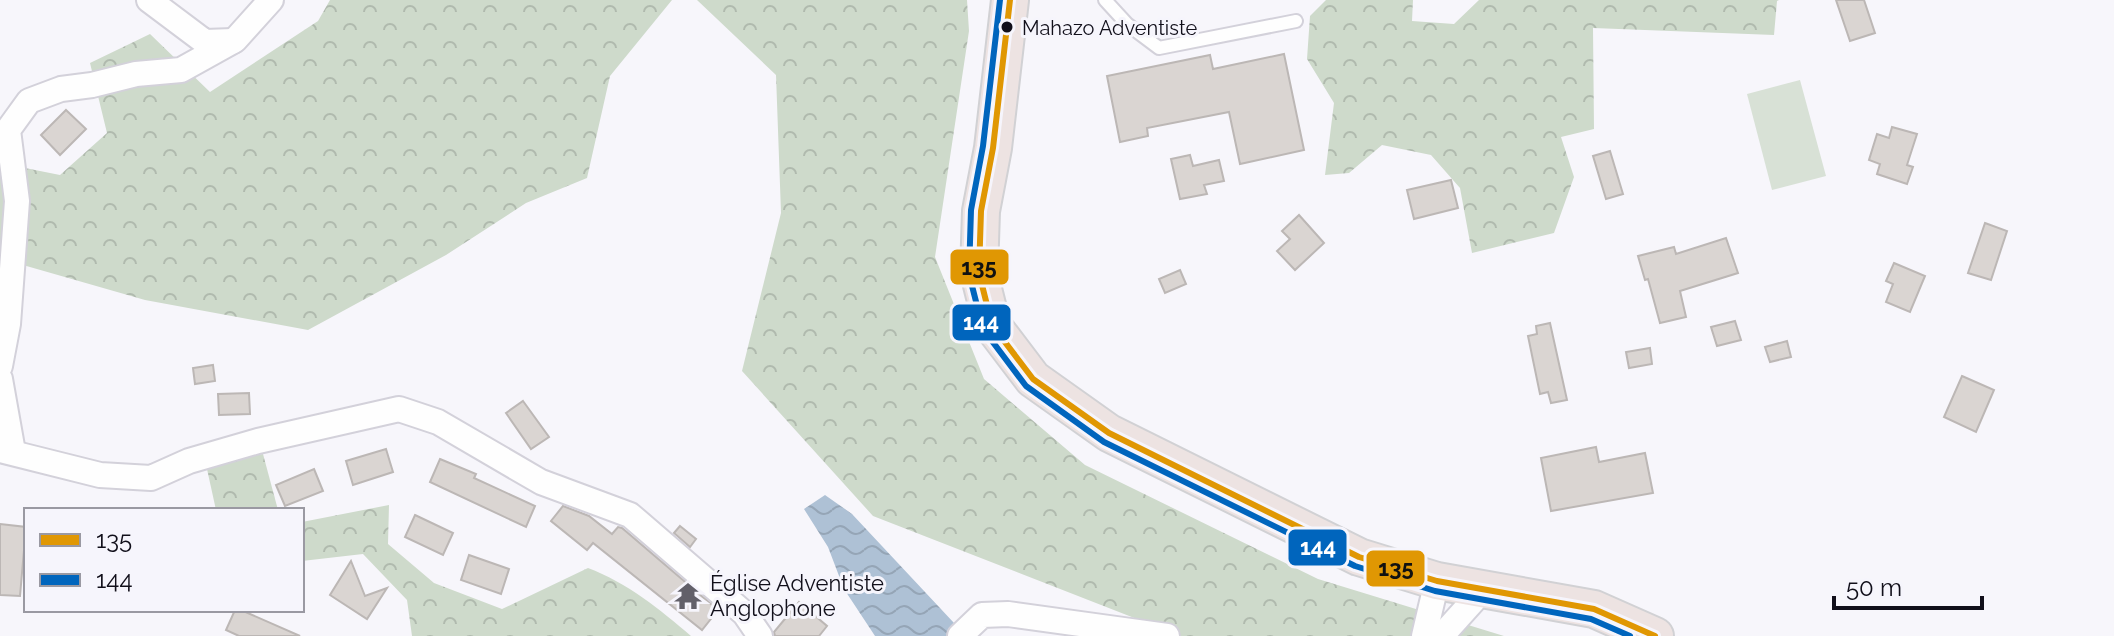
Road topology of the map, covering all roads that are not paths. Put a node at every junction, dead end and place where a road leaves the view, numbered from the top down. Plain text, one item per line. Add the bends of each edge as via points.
1 (149, 0) edge
2 (271, 0) edge
3 (1010, 0) edge
4 (1105, 0) edge
5 (1296, 21) dead end
6 (235, 40) junction
7 (0, 366) edge
8 (0, 379) edge
9 (7, 451) edge
10 (1437, 581) junction
11 (1482, 591) junction
12 (760, 636) edge
13 (960, 636) edge
14 (1167, 636) edge
15 (1424, 636) edge
16 (1435, 636) edge
17 (1655, 636) edge

1 - 6 street via 205,42
2 - 6 street
3 - 10 main road via 981,211 979,273 992,325 1033,379 1109,433 1359,557
4 - 5 lane via 1159,48
6 - 7 street via 181,70 61,89 29,101 8,130 17,201
8 - 9 street
9 - 12 street via 100,475 151,478 258,441 399,409 438,422 541,482 630,515 745,614
10 - 11 main road
10 - 15 street
11 - 16 street
11 - 17 main road via 1594,609
13 - 14 street via 982,615 1008,614

